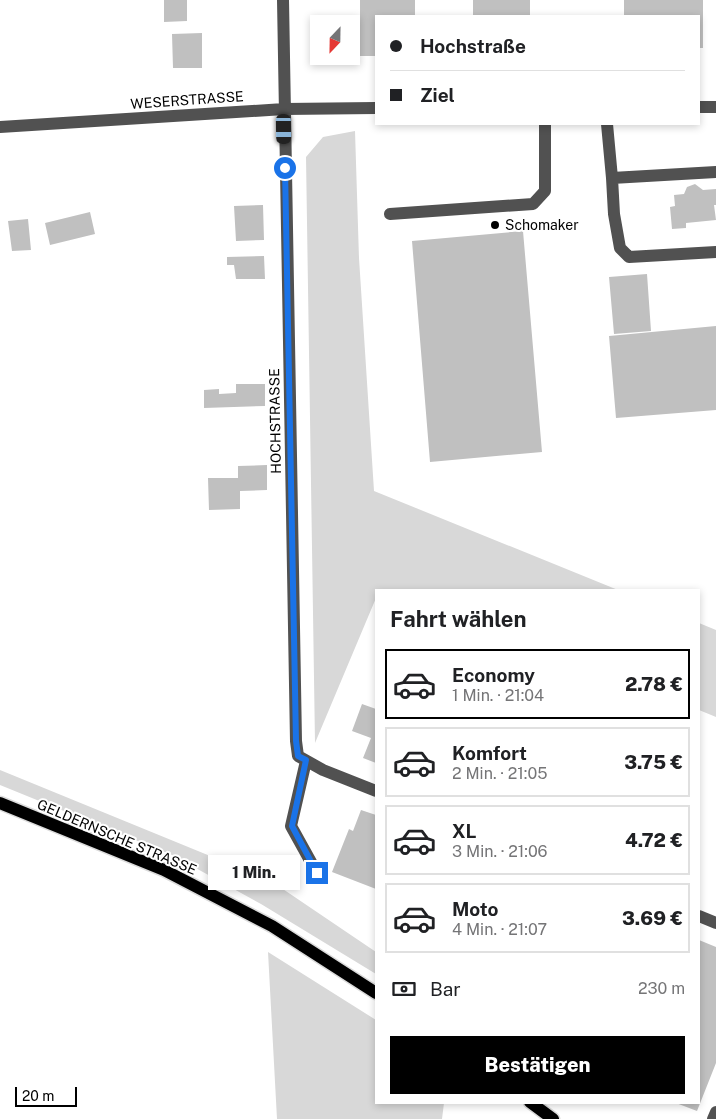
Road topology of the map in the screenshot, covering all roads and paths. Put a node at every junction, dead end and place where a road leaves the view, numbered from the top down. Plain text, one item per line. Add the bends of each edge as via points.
1 (283, 0) edge
2 (700, 107) edge
3 (716, 107) edge
4 (375, 108) edge
5 (284, 109) junction
6 (544, 125) edge
7 (607, 125) edge
8 (0, 128) edge
9 (716, 172) edge
10 (612, 178) junction
11 (390, 214) dead end
12 (716, 252) edge
13 (306, 760) junction
14 (375, 791) edge
15 (0, 803) edge
16 (317, 873) dead end
17 (700, 916) edge
18 (716, 923) edge
19 (375, 991) edge
20 (533, 1104) edge
21 (716, 1112) edge
22 (553, 1119) edge
23 (713, 1119) edge

1 - 5 street, HOCHSTRASSE
2 - 3 street
4 - 5 street, WESERSTRASSE
5 - 8 street, WESERSTRASSE
5 - 13 street, HOCHSTRASSE via 296,741 298,756
6 - 11 street via 546,191 533,204
7 - 10 street
9 - 10 street
10 - 12 street via 620,248 629,257
13 - 14 street
13 - 16 street via 292,826
15 - 19 main road, GELDERNSCHE STRASSE via 164,870 272,926
17 - 18 street
20 - 22 main road
21 - 23 street

